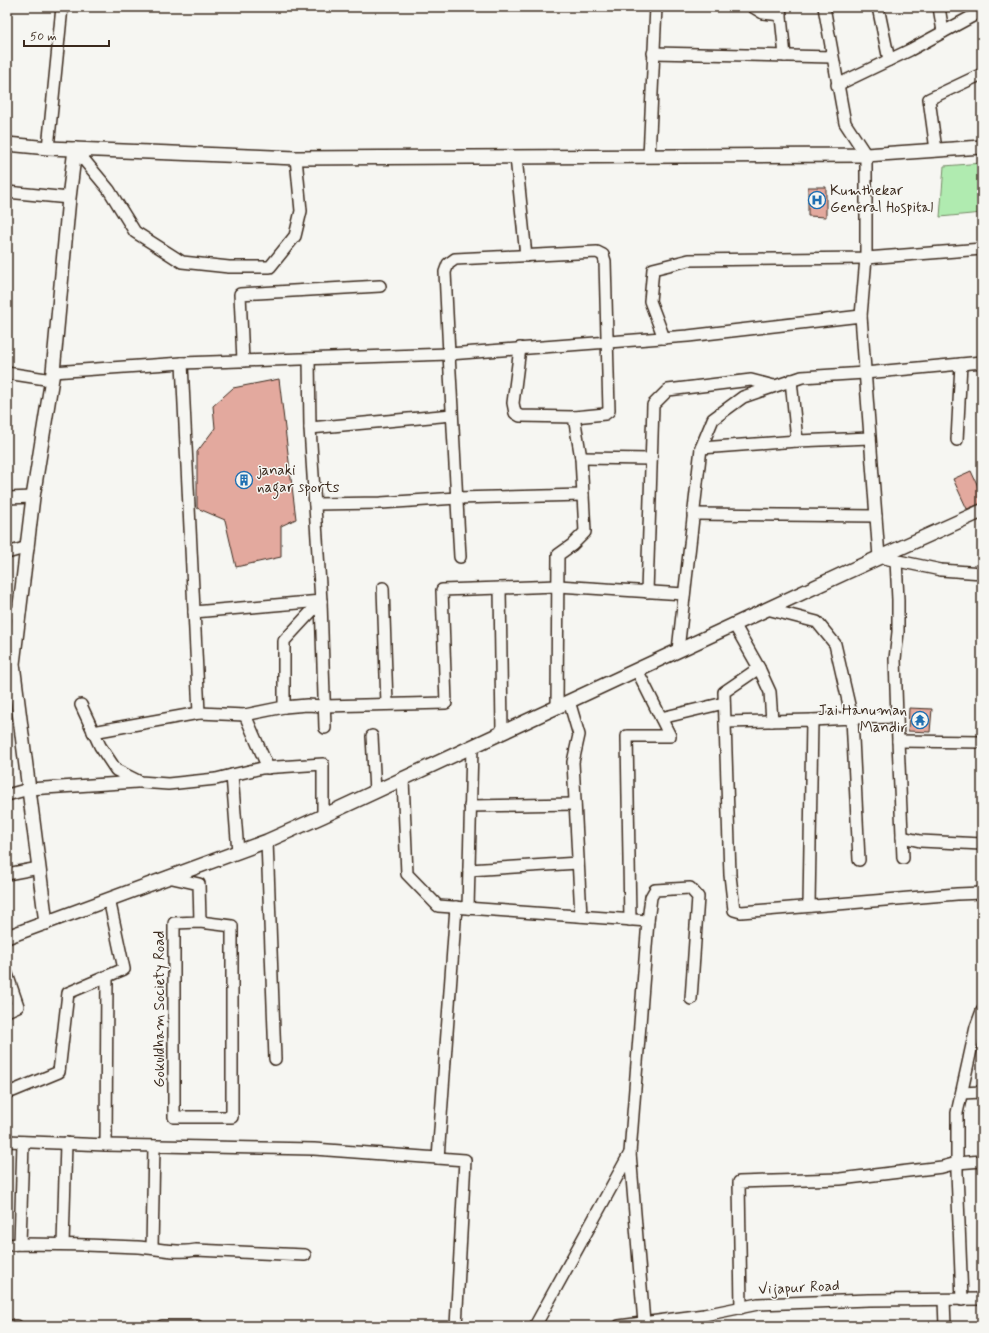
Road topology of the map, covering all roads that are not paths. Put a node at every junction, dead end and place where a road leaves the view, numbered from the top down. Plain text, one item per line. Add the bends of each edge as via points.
1 (62, 7) edge
2 (656, 7) edge
3 (753, 7) edge
4 (824, 7) edge
5 (878, 7) edge
6 (939, 7) edge
7 (781, 11) edge
8 (982, 11) edge
9 (943, 32) junction
10 (654, 54) junction
11 (785, 56) junction
12 (832, 56) junction
13 (889, 60) junction
14 (982, 74) edge
15 (837, 85) junction
16 (7, 144) edge
17 (982, 147) edge
18 (48, 148) junction
19 (75, 149) junction
20 (936, 150) junction
21 (866, 155) junction
22 (649, 156) junction
23 (516, 157) junction
24 (296, 158) junction
25 (7, 192) edge
26 (69, 198) junction
27 (982, 249) edge
28 (526, 256) junction
29 (866, 258) junction
30 (380, 286) dead end
31 (861, 316) junction
32 (664, 338) junction
33 (607, 342) junction
34 (520, 348) junction
35 (449, 354) junction
36 (309, 359) junction
37 (243, 361) junction
38 (982, 362) edge
39 (182, 363) junction
40 (961, 364) junction
41 (7, 373) edge
42 (865, 373) junction
43 (52, 376) junction
44 (791, 380) junction
45 (774, 386) junction
46 (452, 415) junction
47 (574, 417) junction
48 (310, 428) junction
49 (870, 438) junction
50 (957, 440) dead end
51 (797, 441) junction
52 (701, 448) junction
53 (581, 458) junction
54 (652, 458) junction
55 (583, 495) junction
56 (34, 497) junction
57 (7, 498) edge
58 (457, 498) junction
59 (315, 504) junction
60 (982, 510) edge
61 (693, 514) junction
62 (876, 516) junction
63 (28, 547) junction
64 (7, 553) edge
65 (460, 557) dead end
66 (879, 557) junction
67 (896, 560) junction
68 (982, 572) edge
69 (558, 586) junction
70 (383, 588) dead end
71 (500, 588) junction
72 (647, 592) junction
73 (684, 594) junction
74 (321, 601) junction
75 (767, 609) junction
76 (20, 611) junction
77 (194, 612) junction
78 (7, 614) edge
79 (734, 624) junction
80 (678, 650) junction
81 (760, 668) junction
82 (637, 670) junction
83 (569, 701) junction
84 (724, 702) junction
85 (387, 704) junction
86 (81, 705) dead end
87 (324, 706) junction
88 (284, 707) junction
89 (557, 707) junction
90 (199, 713) junction
91 (245, 715) junction
92 (897, 717) junction
93 (661, 718) junction
94 (852, 718) junction
95 (812, 720) junction
96 (772, 721) junction
97 (725, 722) junction
98 (325, 728) dead end
99 (93, 732) junction
100 (502, 732) junction
101 (372, 736) dead end
102 (898, 741) junction
103 (982, 742) edge
104 (472, 747) junction
105 (268, 768) junction
106 (232, 775) junction
107 (403, 779) junction
108 (140, 782) junction
109 (29, 790) junction
110 (375, 792) junction
111 (7, 795) edge
112 (575, 804) junction
113 (470, 806) junction
114 (323, 816) junction
115 (902, 837) junction
116 (267, 841) junction
117 (982, 844) edge
118 (238, 852) junction
119 (904, 858) dead end
120 (859, 860) dead end
121 (578, 863) junction
122 (39, 868) junction
123 (469, 870) junction
124 (7, 874) edge
125 (168, 877) junction
126 (982, 893) edge
127 (109, 899) junction
128 (809, 906) junction
129 (456, 907) junction
130 (468, 908) junction
131 (581, 916) junction
132 (630, 920) junction
133 (648, 921) junction
134 (200, 922) junction
135 (46, 923) junction
136 (7, 937) edge
137 (7, 974) edge
138 (107, 976) junction
139 (691, 999) dead end
140 (7, 1011) edge
141 (982, 1011) edge
142 (275, 1059) dead end
143 (7, 1091) edge
144 (982, 1092) edge
145 (962, 1093) junction
146 (7, 1141) edge
147 (23, 1142) junction
148 (66, 1143) junction
149 (106, 1145) junction
150 (154, 1146) junction
151 (630, 1153) junction
152 (438, 1158) junction
153 (982, 1161) edge
154 (956, 1163) junction
155 (20, 1244) junction
156 (63, 1244) junction
157 (7, 1245) edge
158 (152, 1248) junction
159 (305, 1255) dead end
160 (944, 1300) junction
161 (962, 1300) junction
162 (982, 1300) edge
163 (741, 1308) junction
164 (644, 1323) junction
165 (7, 1326) edge
166 (17, 1326) edge
167 (162, 1326) edge
168 (197, 1326) edge
169 (456, 1326) edge
170 (535, 1326) edge
171 (619, 1326) edge
172 (945, 1326) edge

1 - 18 street
2 - 10 street
3 - 7 street via 763,13
4 - 12 street
5 - 13 street
6 - 9 street
7 - 11 street
8 - 9 street
9 - 13 street
10 - 11 street
10 - 22 street
11 - 12 street
12 - 15 street
13 - 15 street
14 - 20 street via 929,98
15 - 21 street via 845,123
16 - 18 street
17 - 20 street
18 - 19 street
19 - 24 street
19 - 24 street via 109,190 135,232 182,262 229,266 270,266 295,236 301,211
19 - 26 street
20 - 21 street
21 - 22 street
21 - 29 street
22 - 23 street
23 - 24 street
23 - 28 street
25 - 26 street
26 - 43 street
27 - 29 street
28 - 33 street via 598,252 603,254
28 - 35 street via 456,259 448,264 445,272
29 - 31 street
29 - 32 street via 689,260 653,269 650,301
30 - 37 street via 240,294
31 - 32 street
31 - 42 street
32 - 33 street
33 - 34 street
33 - 47 street via 609,411 604,414
34 - 35 street
34 - 47 street via 513,403 515,413 520,416
35 - 36 street
35 - 46 street
36 - 37 street
36 - 48 street
37 - 39 street
38 - 40 street
39 - 43 street
39 - 77 street
40 - 42 street
40 - 50 street
41 - 43 street
42 - 44 street
42 - 49 street
43 - 56 street
44 - 45 street
44 - 51 street
45 - 52 street via 744,397 713,419
45 - 54 street via 751,380 668,390 654,405
46 - 48 street
46 - 58 street
47 - 53 street
48 - 59 street
49 - 51 street
49 - 62 street
51 - 52 street
52 - 61 street
53 - 54 street
53 - 55 street
54 - 72 street
55 - 58 street
55 - 69 street via 585,532 558,555
56 - 57 street
56 - 63 street
58 - 59 street
58 - 65 street
59 - 74 street
60 - 66 street
61 - 62 street
61 - 73 street
62 - 66 street
63 - 64 street
63 - 76 street
66 - 67 street
66 - 75 street
67 - 68 street via 941,570
67 - 92 street
69 - 71 street
69 - 72 street
69 - 89 street
70 - 85 street
71 - 85 street via 442,590 446,702
71 - 100 street
72 - 73 street
73 - 80 street
74 - 77 street
74 - 87 street
74 - 88 street via 284,641
75 - 79 street
75 - 94 street via 817,622 835,644
76 - 78 street
76 - 109 street via 14,664
77 - 90 street
79 - 80 street
79 - 81 street
80 - 82 street
81 - 84 street via 724,692
81 - 96 street via 770,692
82 - 83 street
82 - 93 street
83 - 89 street
83 - 112 street via 579,735 573,762
84 - 93 street
84 - 97 street
85 - 87 street
86 - 99 street
87 - 88 street
87 - 98 street
88 - 91 street
89 - 100 street
90 - 91 street
90 - 99 street
91 - 105 street
92 - 94 street
92 - 102 street
93 - 132 street via 670,736 627,736
94 - 95 street
94 - 120 street
95 - 96 street
95 - 128 street
96 - 97 street
97 - 128 street via 730,875 734,910 741,912
99 - 108 street via 116,770
100 - 104 street
101 - 110 street
102 - 103 street
102 - 115 street
104 - 107 street
104 - 113 street
105 - 106 street
105 - 114 street via 323,764
106 - 108 street via 168,784
106 - 118 street
107 - 110 street
107 - 129 street via 407,874 438,906
108 - 109 street
109 - 111 street
109 - 122 street
110 - 114 street
112 - 113 street
112 - 121 street
113 - 123 street
114 - 116 street
115 - 117 street via 920,841
115 - 119 street
116 - 118 street
116 - 142 street
118 - 125 street
121 - 123 street
121 - 131 street
122 - 124 street
122 - 135 street
123 - 130 street
125 - 127 street
125 - 134 street via 199,884
126 - 128 street
127 - 135 street
127 - 138 street via 124,969
129 - 130 street
129 - 152 street
130 - 131 street
131 - 132 street
132 - 133 street
133 - 139 street via 651,897 655,890 690,888 698,897
133 - 151 street
134 - 134 street, Gokuldham Society Road via 174,923 174,1117 232,1117 232,926
135 - 136 street
137 - 140 street via 18,1006
138 - 143 street via 68,993 59,1072 13,1091
138 - 149 street
141 - 145 street via 976,1027
144 - 145 street
145 - 154 street via 956,1113
146 - 147 street
147 - 148 street
147 - 155 street
148 - 149 street
148 - 156 street
149 - 150 street
150 - 152 street via 314,1148
150 - 158 street
151 - 164 street
151 - 170 street
152 - 169 street via 465,1160
153 - 154 street
154 - 161 street
154 - 163 street via 840,1179 739,1182
155 - 156 street
155 - 157 street
156 - 158 street
158 - 159 street via 187,1252 196,1250
160 - 161 street, Vijapur Road
160 - 163 street, Vijapur Road via 758,1304
160 - 172 street
161 - 162 street, Vijapur Road
163 - 164 street, Vijapur Road
164 - 171 street, Vijapur Road
165 - 166 street
167 - 168 street

